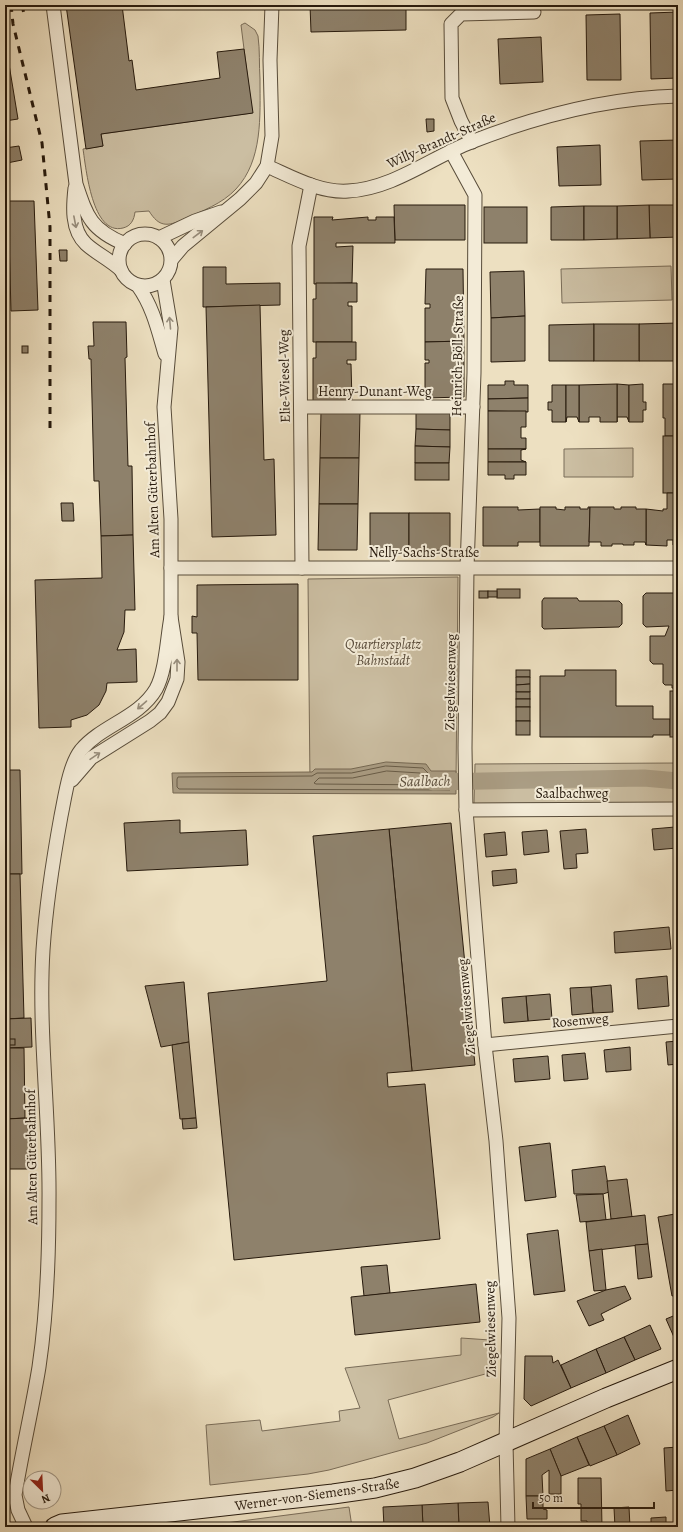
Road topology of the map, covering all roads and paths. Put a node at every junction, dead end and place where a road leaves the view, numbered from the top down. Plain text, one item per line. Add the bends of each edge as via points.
1 (52, 5) edge
2 (272, 5) edge
3 (534, 12) dead end
4 (678, 96) edge
5 (472, 142) junction
6 (451, 150) junction
7 (267, 166) junction
8 (76, 184) junction
9 (311, 185) junction
10 (226, 210) junction
11 (159, 238) junction
12 (125, 244) junction
13 (172, 260) junction
14 (121, 270) junction
15 (163, 280) junction
16 (138, 286) junction
17 (167, 362) junction
18 (473, 407) junction
19 (301, 408) junction
20 (171, 568) junction
21 (302, 568) junction
22 (467, 568) junction
23 (678, 568) edge
24 (466, 807) junction
25 (678, 809) edge
26 (678, 1026) edge
27 (485, 1045) junction
28 (678, 1369) edge
29 (506, 1443) junction
30 (26, 1527) edge
31 (55, 1527) edge
32 (508, 1527) edge

1 - 8 street
2 - 7 street via 272,136
3 - 5 street via 461,14 451,24 452,98
4 - 5 street, Willy-Brandt-Straße via 590,106 528,121
5 - 6 street, Willy-Brandt-Straße
6 - 9 street, Willy-Brandt-Straße via 372,188 346,191
6 - 18 street, Heinrich-Böll-Straße via 475,195
7 - 9 street, Willy-Brandt-Straße
7 - 10 street via 256,183
8 - 12 street via 92,222 104,234
8 -> 14 street via 72,207 76,228 84,244
9 - 19 street, Elie-Wiesel-Weg via 299,246
10 - 11 street via 194,221
13 -> 10 street via 183,246
11 - 12 street via 142,234 129,239
11 - 13 street via 166,243
12 - 14 street via 119,257
13 - 15 street via 168,274
14 - 16 street
15 - 16 street via 151,286
17 -> 15 street, Am Alten Güterbahnhof via 171,328
16 - 17 street via 153,314
17 - 20 street, Am Alten Güterbahnhof via 164,407 171,519
18 - 19 street, Henry-Dunant-Weg
18 - 22 street, Heinrich-Böll-Straße
19 - 21 street, Elie-Wiesel-Weg
20 - 21 street, Nelly-Sachs-Straße
20 - 30 street, Am Alten Güterbahnhof via 171,617 162,674 156,689 147,701 94,738 75,760 50,877 43,951 49,1202 44,1331 15,1495 18,1510
21 - 22 street, Nelly-Sachs-Straße
22 - 23 street, Nelly-Sachs-Straße
22 - 24 street, Ziegelwiesenweg
24 - 25 street, Saalbachweg
24 - 27 street, Ziegelwiesenweg
26 - 27 street, Rosenweg
27 - 29 street, Ziegelwiesenweg via 496,1141 508,1318
28 - 29 main road, Werner-von-Siemens-Straße
29 - 31 main road, Werner-von-Siemens-Straße via 414,1478 375,1488 220,1508 62,1524
29 - 32 street, Ziegelwiesenweg

